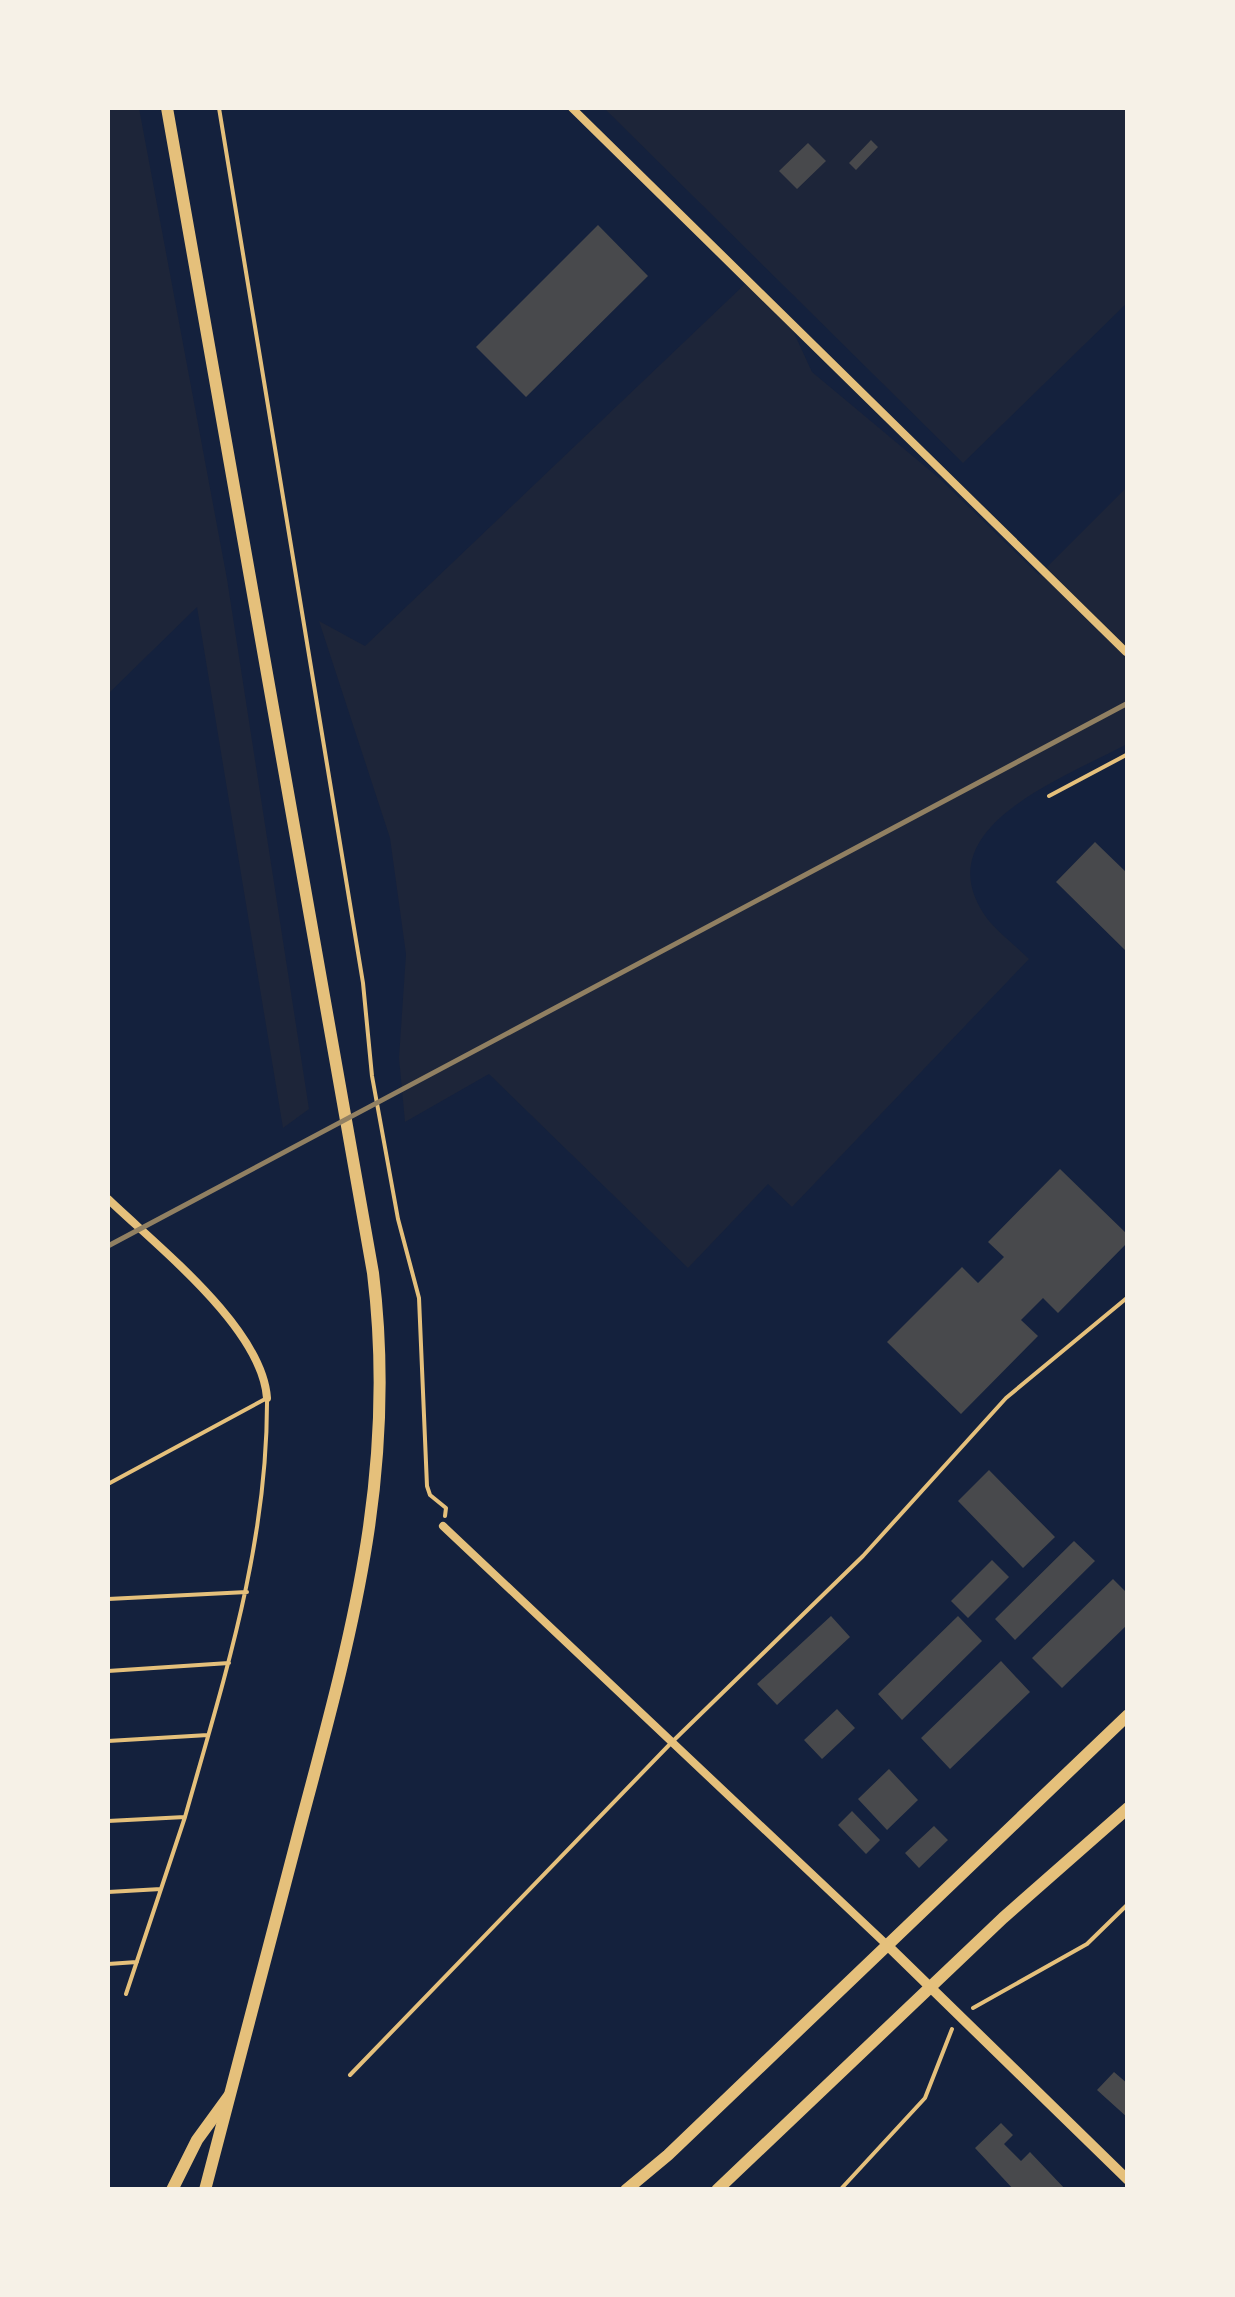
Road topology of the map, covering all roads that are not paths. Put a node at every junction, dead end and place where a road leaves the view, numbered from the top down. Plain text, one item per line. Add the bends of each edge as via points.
1 (167, 108) edge
2 (572, 108) edge
3 (1126, 652) edge
4 (1128, 754) edge
5 (1048, 796) dead end
6 (108, 1199) edge
7 (1128, 1297) edge
8 (267, 1398) junction
9 (108, 1484) edge
10 (444, 1526) road end
11 (247, 1592) junction
12 (108, 1599) edge
13 (229, 1663) junction
14 (108, 1671) edge
15 (1128, 1716) edge
16 (208, 1735) junction
17 (108, 1742) edge
18 (672, 1742) junction
19 (1128, 1808) edge
20 (185, 1817) junction
21 (108, 1821) edge
22 (161, 1889) junction
23 (108, 1892) edge
24 (887, 1945) junction
25 (137, 1962) junction
26 (108, 1964) edge
27 (930, 1987) junction
28 (126, 1994) dead end
29 (350, 2075) dead end
30 (229, 2096) junction
31 (1128, 2180) edge
32 (208, 2186) edge
33 (172, 2190) edge
34 (626, 2190) edge
35 (717, 2190) edge

1 - 30 main road via 374,1273 382,1372 365,1572
2 - 3 street
4 - 5 lane
6 - 8 street via 240,1331 259,1360
7 - 18 lane via 1006,1398 873,1546
8 - 9 lane
8 - 11 lane via 264,1490
10 - 18 street
11 - 12 lane
11 - 13 lane
13 - 14 lane
13 - 16 lane
15 - 24 main road
16 - 17 lane
16 - 20 lane
18 - 24 street
18 - 29 lane
19 - 27 main road
20 - 21 lane
20 - 22 lane
22 - 23 lane
22 - 25 lane
24 - 27 street
24 - 34 main road
25 - 26 lane
25 - 28 lane
27 - 31 street
27 - 35 main road
30 - 32 main road
30 - 33 main road via 196,2140

